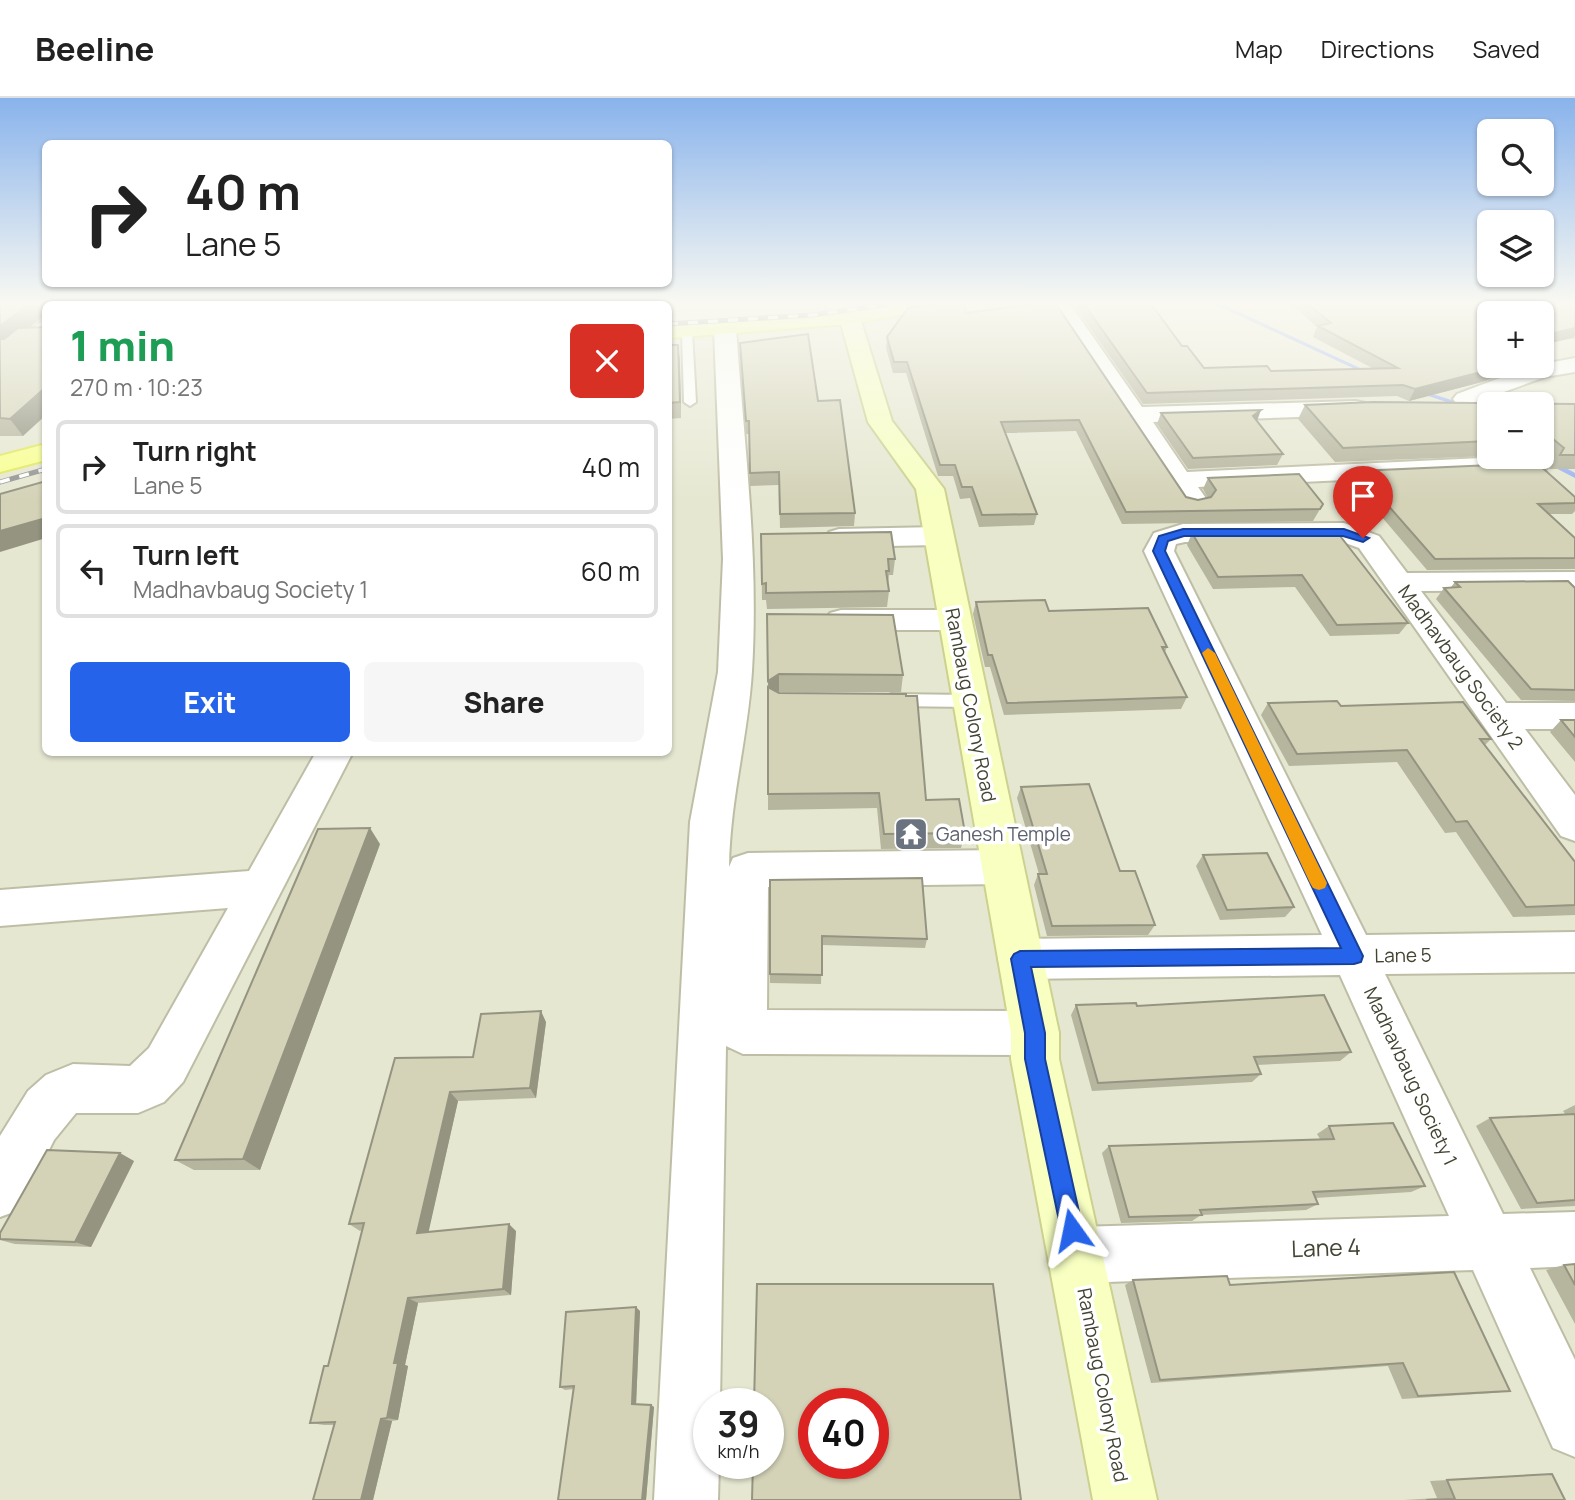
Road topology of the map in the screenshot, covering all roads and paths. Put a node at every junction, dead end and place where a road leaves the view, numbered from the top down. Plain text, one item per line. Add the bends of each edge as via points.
1 (689, 369) edge
2 (698, 369) edge
3 (862, 369) edge
4 (1104, 369) edge
5 (1521, 378) edge
6 (1553, 378) edge
7 (1575, 390) edge
8 (1465, 399) dead end
9 (690, 401) dead end
10 (1383, 407) edge
11 (1134, 415) junction
12 (42, 453) edge
13 (0, 464) edge
14 (1477, 466) edge
15 (1180, 480) junction
16 (1203, 514) edge
17 (939, 536) junction
18 (818, 538) edge
19 (1164, 539) joint
20 (1575, 581) edge
21 (1400, 582) junction
22 (815, 620) edge
23 (955, 620) junction
24 (871, 700) edge
25 (970, 701) junction
26 (1496, 716) junction
27 (1575, 716) edge
28 (333, 756) edge
29 (1575, 825) edge
30 (1003, 867) junction
31 (261, 888) junction
32 (0, 908) edge
33 (1575, 952) edge
34 (1354, 956) junction
35 (1020, 959) junction
36 (1035, 1033) junction
37 (0, 1191) edge
38 (1575, 1239) edge
39 (1489, 1241) junction
40 (1077, 1255) junction
41 (1575, 1426) edge
42 (686, 1500) edge
43 (1125, 1500) edge

1 - 9 lane
2 - 42 street via 750,540 735,672 710,821
3 - 17 street, Rambaug Colony Road via 880,422 930,489
4 - 11 street
5 - 8 street
6 - 7 street
10 - 11 street
11 - 15 street
12 - 13 main road
14 - 15 street
15 - 16 street
17 - 18 street
17 - 23 street, Rambaug Colony Road
19 - 21 street, Madhavbaug Society 2 via 1183,533 1344,532 1370,542
19 - 34 street, Madhavbaug Society 1 via 1159,551
20 - 21 street
21 - 26 street, Madhavbaug Society 2
22 - 23 street
23 - 25 street, Rambaug Colony Road
24 - 25 lane
25 - 30 street, Rambaug Colony Road
26 - 27 street
26 - 29 street, Madhavbaug Society 2
28 - 31 street
30 - 35 street, Rambaug Colony Road
30 - 36 street via 748,870 743,1032
31 - 32 street
31 - 37 street via 166,1065 136,1090 81,1086 61,1093 40,1115
33 - 34 street, Lane 5
34 - 35 street, Lane 5
34 - 39 street, Madhavbaug Society 1
35 - 36 street, Rambaug Colony Road
36 - 40 street, Rambaug Colony Road via 1035,1059
38 - 39 street, Lane 4
39 - 40 street, Lane 4
39 - 41 street, Madhavbaug Society 1
40 - 43 street, Rambaug Colony Road

